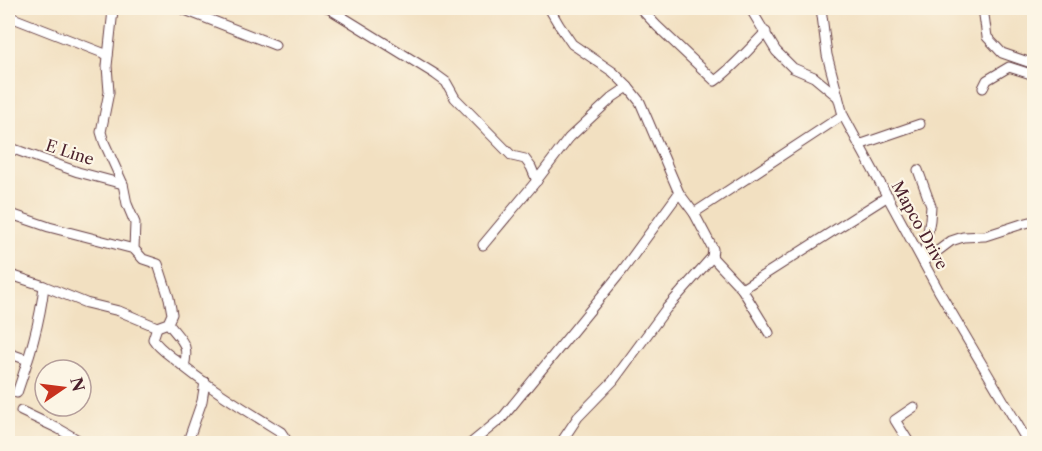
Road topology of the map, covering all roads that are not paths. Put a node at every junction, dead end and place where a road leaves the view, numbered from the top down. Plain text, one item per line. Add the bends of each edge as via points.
1 (114, 8) edge
2 (180, 8) edge
3 (328, 8) edge
4 (549, 8) edge
5 (640, 8) edge
6 (750, 8) edge
7 (821, 8) edge
8 (983, 8) edge
9 (8, 16) edge
10 (766, 32) junction
11 (274, 45) dead end
12 (108, 55) junction
13 (1035, 64) edge
14 (1035, 75) edge
15 (628, 87) junction
16 (983, 88) dead end
17 (838, 97) junction
18 (843, 115) junction
19 (921, 124) dead end
20 (859, 145) junction
21 (8, 147) edge
22 (918, 170) dead end
23 (537, 181) junction
24 (123, 184) junction
25 (679, 193) junction
26 (888, 196) junction
27 (8, 213) edge
28 (694, 213) junction
29 (1035, 221) edge
30 (483, 245) dead end
31 (134, 249) junction
32 (712, 256) junction
33 (923, 262) junction
34 (8, 274) edge
35 (44, 286) junction
36 (742, 289) junction
37 (168, 323) junction
38 (156, 327) junction
39 (769, 333) dead end
40 (8, 353) edge
41 (28, 360) junction
42 (184, 367) junction
43 (205, 382) junction
44 (17, 393) dead end
45 (914, 407) dead end
46 (21, 411) dead end
47 (85, 444) edge
48 (187, 444) edge
49 (289, 444) edge
50 (470, 444) edge
51 (560, 444) edge
52 (910, 444) edge
53 (1029, 444) edge

1 - 12 street
2 - 11 street
3 - 23 street via 446,82 455,98 512,156 525,159
4 - 15 street via 572,44 614,72
5 - 10 street via 715,81
6 - 10 street
7 - 17 street, Mapco Drive
8 - 13 street via 987,37 1002,53
9 - 12 street
10 - 17 street via 776,51 793,68 814,77
12 - 24 street via 109,92 101,132
14 - 16 street via 1009,67 987,80
15 - 23 street via 570,138
15 - 25 street via 640,102
17 - 18 street, Mapco Drive
18 - 20 street, Mapco Drive
18 - 28 street
19 - 20 street
20 - 26 street, Mapco Drive
21 - 24 street, E Line
22 - 33 street via 931,206
23 - 30 street
24 - 31 street via 135,223
25 - 28 street
25 - 50 street via 622,271 503,417
26 - 33 street, Mapco Drive
26 - 36 street
27 - 31 street
28 - 32 street via 713,249
29 - 33 street via 985,236 951,241
31 - 37 street via 143,259 158,264 172,314
32 - 36 street
32 - 51 street
33 - 53 street, Mapco Drive
34 - 35 street
35 - 38 street
35 - 41 street
36 - 39 street
37 - 38 street
37 - 42 street via 186,346
38 - 42 street via 156,345
40 - 41 street
41 - 44 street
42 - 43 street
43 - 48 street
43 - 49 street via 281,432
45 - 52 street via 895,420
46 - 47 street

